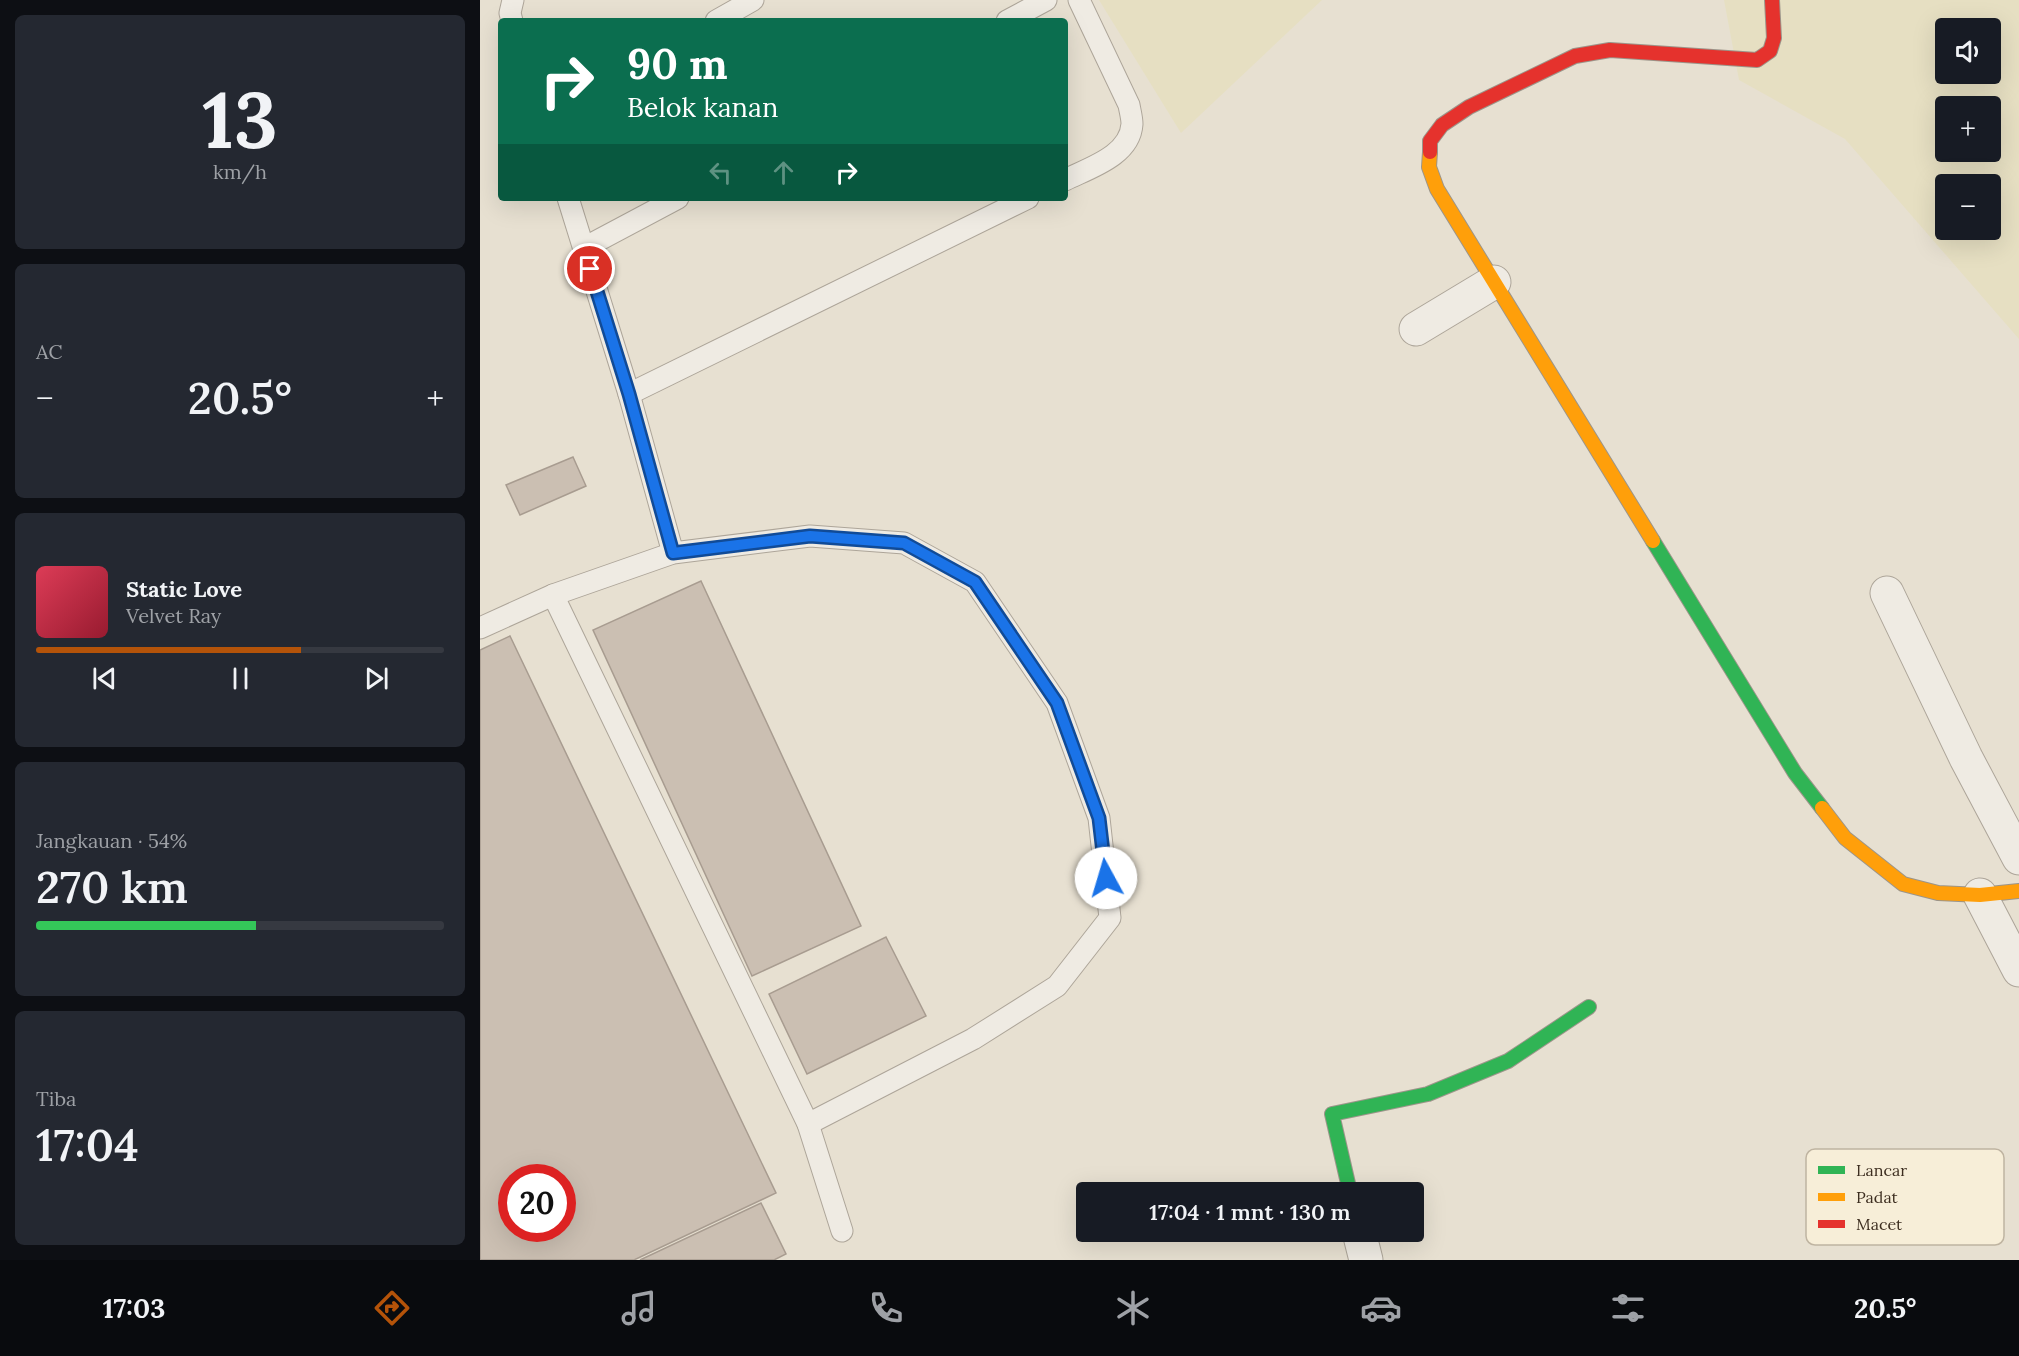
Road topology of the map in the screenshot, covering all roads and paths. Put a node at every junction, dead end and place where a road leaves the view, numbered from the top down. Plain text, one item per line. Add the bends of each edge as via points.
1 (513, 0) edge
2 (753, 0) edge
3 (1046, 0) edge
4 (1079, 0) edge
5 (1772, 0) edge
6 (511, 18) edge
7 (721, 18) edge
8 (1013, 18) edge
9 (1068, 179) edge
10 (569, 201) edge
11 (672, 201) edge
12 (1022, 201) edge
13 (584, 248) junction
14 (1494, 282) junction
15 (1416, 329) dead end
16 (629, 394) junction
17 (673, 553) junction
18 (1887, 593) dead end
19 (553, 594) junction
20 (480, 628) edge
21 (2019, 858) edge
22 (2019, 891) edge
23 (1980, 895) junction
24 (2019, 970) edge
25 (1589, 1007) dead end
26 (808, 1124) junction
27 (1348, 1182) edge
28 (842, 1231) dead end
29 (1362, 1242) edge
30 (1366, 1260) edge

1 - 6 lane
2 - 7 lane
3 - 8 lane
4 - 9 lane via 1129,105 1132,124 1128,139 1114,156
5 - 14 street via 1774,38 1770,51 1757,60 1610,50 1575,56 1469,107 1442,126 1430,141 1430,166 1437,189
10 - 13 lane
11 - 13 lane
12 - 16 lane
13 - 16 lane
14 - 15 street
14 - 23 street via 1795,773 1845,838 1903,884 1938,893
16 - 17 lane
17 - 19 lane
17 - 26 lane via 810,536 904,543 975,582 1057,703 1099,818 1110,918 1057,986 973,1039
18 - 21 street
19 - 20 lane
19 - 26 lane
22 - 23 street
23 - 24 street
25 - 27 street via 1508,1061 1428,1094 1332,1114
26 - 28 lane
29 - 30 street

